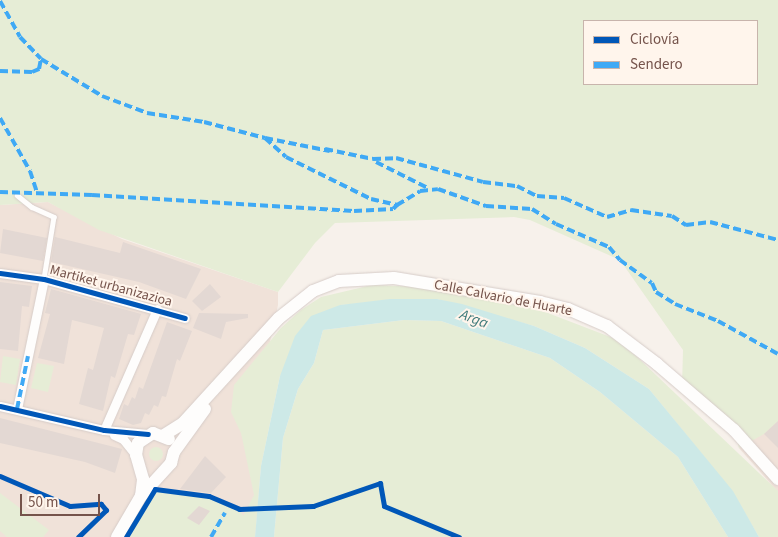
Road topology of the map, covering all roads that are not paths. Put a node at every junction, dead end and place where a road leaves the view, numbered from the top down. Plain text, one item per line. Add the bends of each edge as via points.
1 (17, 195) dead end
2 (0, 273) edge
3 (44, 279) junction
4 (157, 309) junction
5 (185, 318) dead end
6 (233, 372) junction
7 (0, 406) edge
8 (17, 409) junction
9 (104, 430) junction
10 (148, 434) junction
11 (164, 435) junction
12 (174, 452) junction
13 (137, 458) junction
14 (162, 470) junction
15 (778, 479) edge
16 (141, 496) junction
17 (116, 537) edge

1 - 3 lane via 32,207 54,217
2 - 3 street, Martiket urbanizazioa
3 - 4 street, Martiket urbanizazioa
3 - 8 street, Martiket urbanizazioa
4 - 5 street, Martiket urbanizazioa
4 - 9 street, Martiket urbanizazioa
6 - 11 main road via 182,423
6 - 12 main road
6 - 15 main road, Calle Calvario de Huarte via 292,306 313,291 339,281 394,278 540,302 589,317 628,340 734,430
7 - 8 street
8 - 9 street
9 - 10 street
9 - 13 street via 123,439
10 - 11 main road
10 - 13 main road via 138,442
11 - 12 main road
12 - 14 main road via 171,462
13 - 14 main road via 151,470
13 - 16 main road via 143,479
14 - 16 main road
16 - 17 main road

